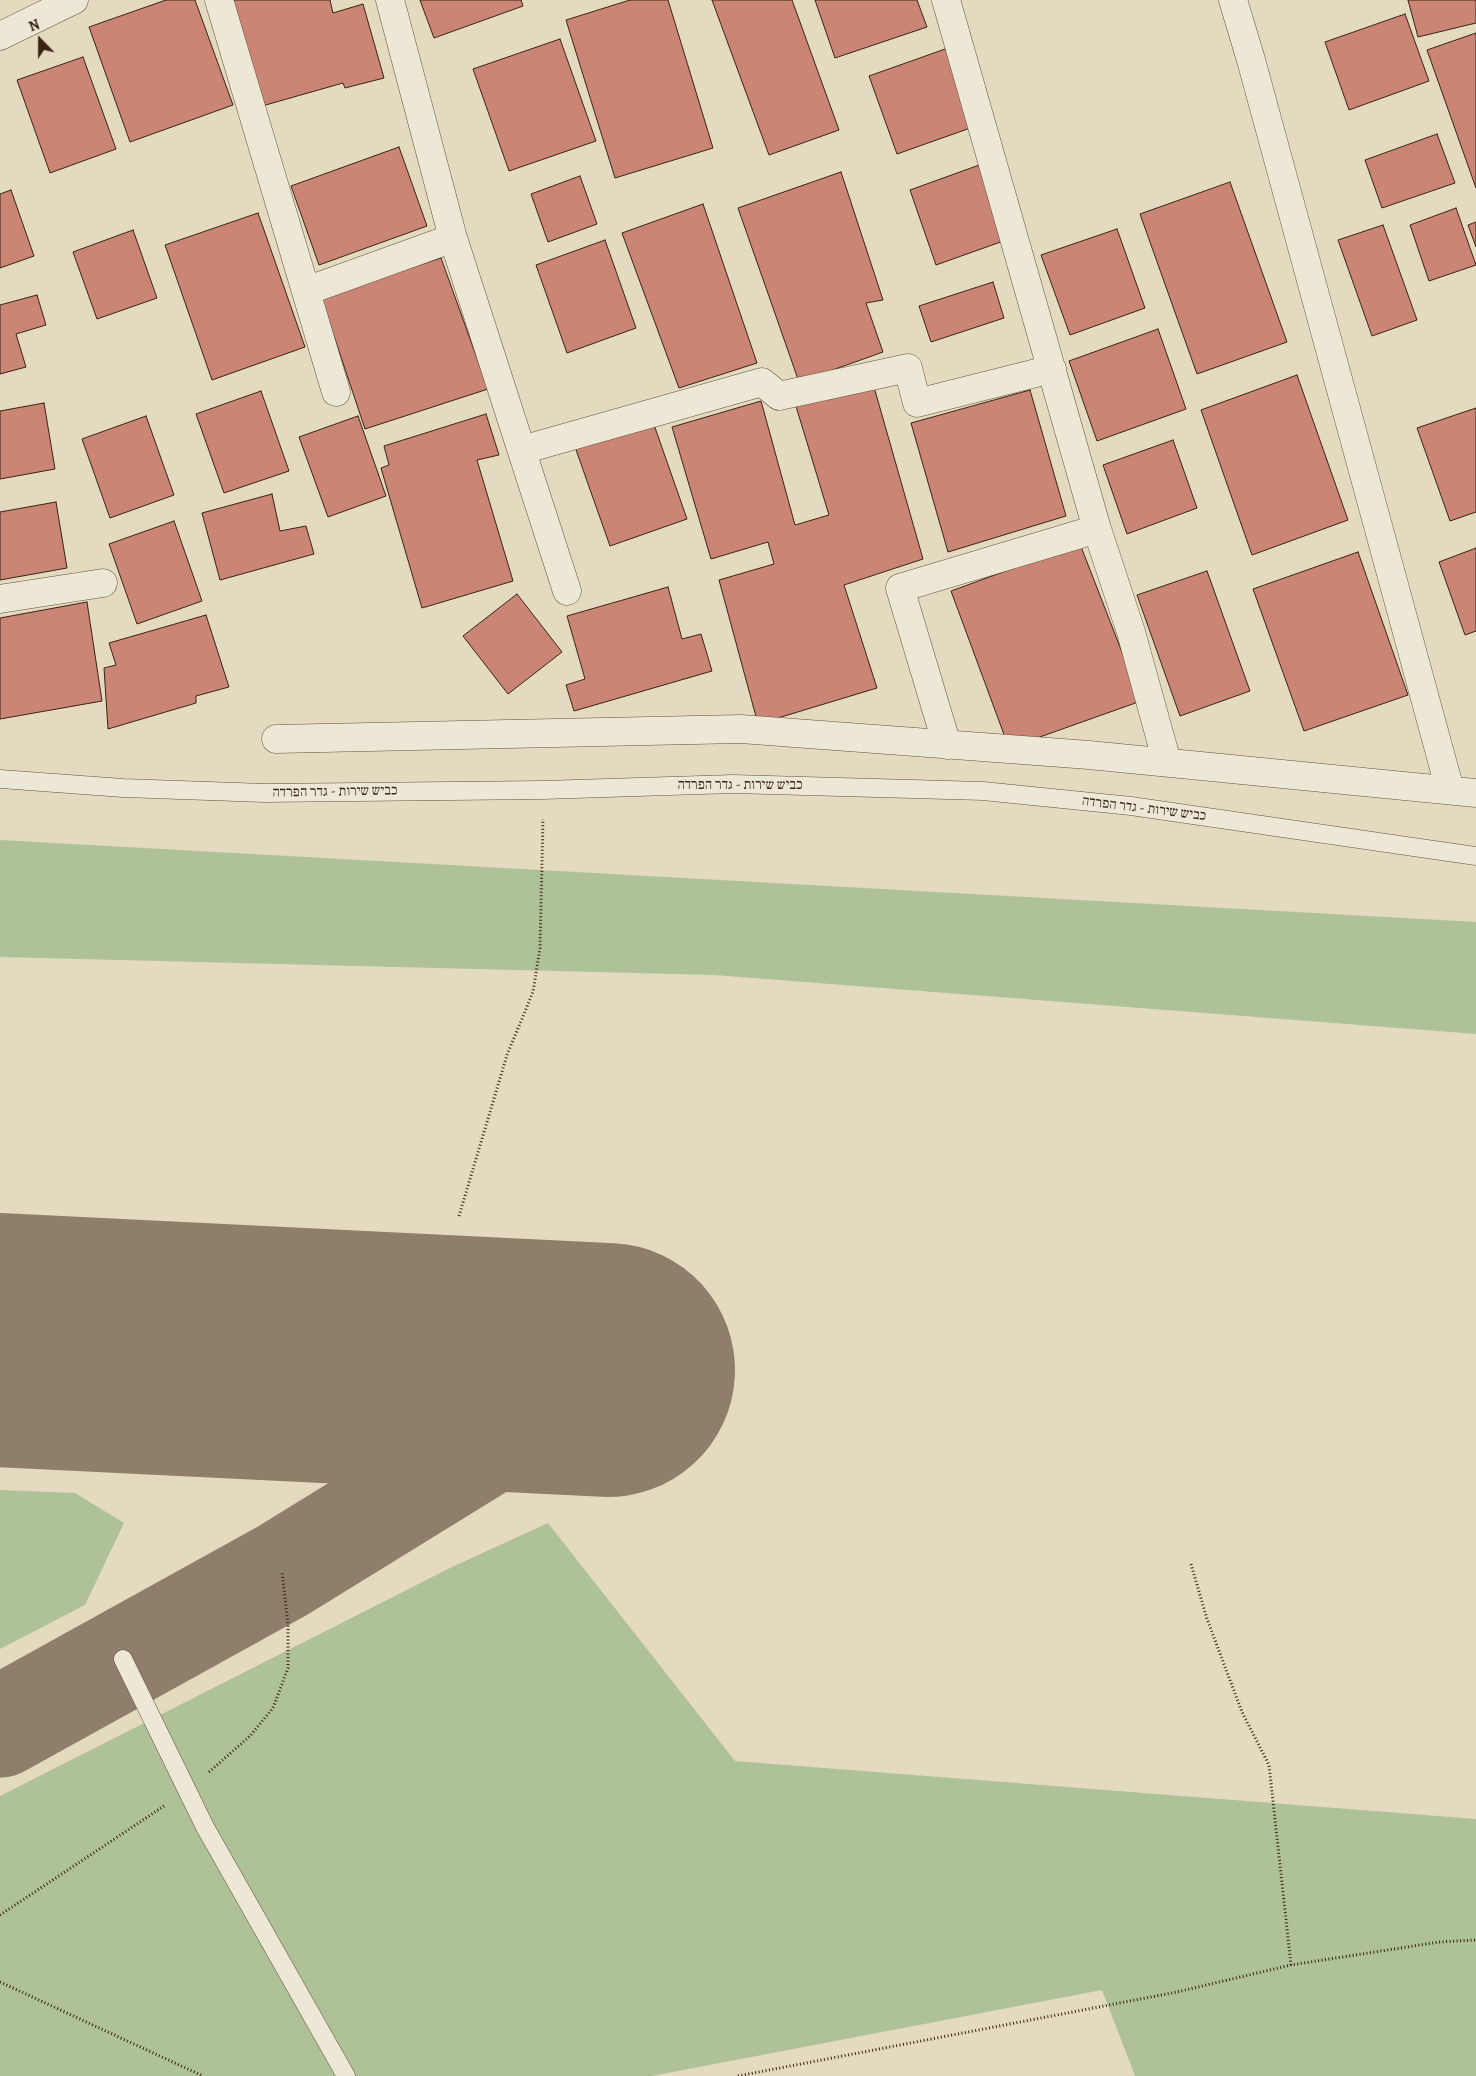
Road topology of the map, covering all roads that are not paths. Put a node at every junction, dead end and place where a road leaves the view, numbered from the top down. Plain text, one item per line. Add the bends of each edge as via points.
1 (74, 0) edge
2 (219, 0) edge
3 (390, 0) edge
4 (946, 0) edge
5 (1233, 0) edge
6 (0, 36) edge
7 (453, 238) junction
8 (306, 291) junction
9 (1052, 369) junction
10 (336, 392) dead end
11 (522, 450) junction
12 (1097, 529) junction
13 (102, 583) dead end
14 (568, 591) dead end
15 (0, 599) edge
16 (276, 739) dead end
17 (947, 745) junction
18 (1167, 762) junction
19 (0, 779) edge
20 (1463, 791) edge
21 (1476, 856) edge
22 (123, 1659) dead end
23 (346, 2076) edge

1 - 6 street
2 - 8 street
3 - 7 street
4 - 9 street
5 - 20 street
7 - 8 street
7 - 11 street
8 - 10 street
9 - 11 street via 917,403 908,368 779,396 762,382
9 - 12 street
11 - 14 street
12 - 17 street via 900,588
12 - 18 street via 1131,632
13 - 15 street
16 - 17 street via 741,729
17 - 18 street
18 - 20 street
19 - 21 lane, כביש שירות - גדר הפרדה via 265,793 733,784 983,792 1132,806
22 - 23 lane via 204,1828

